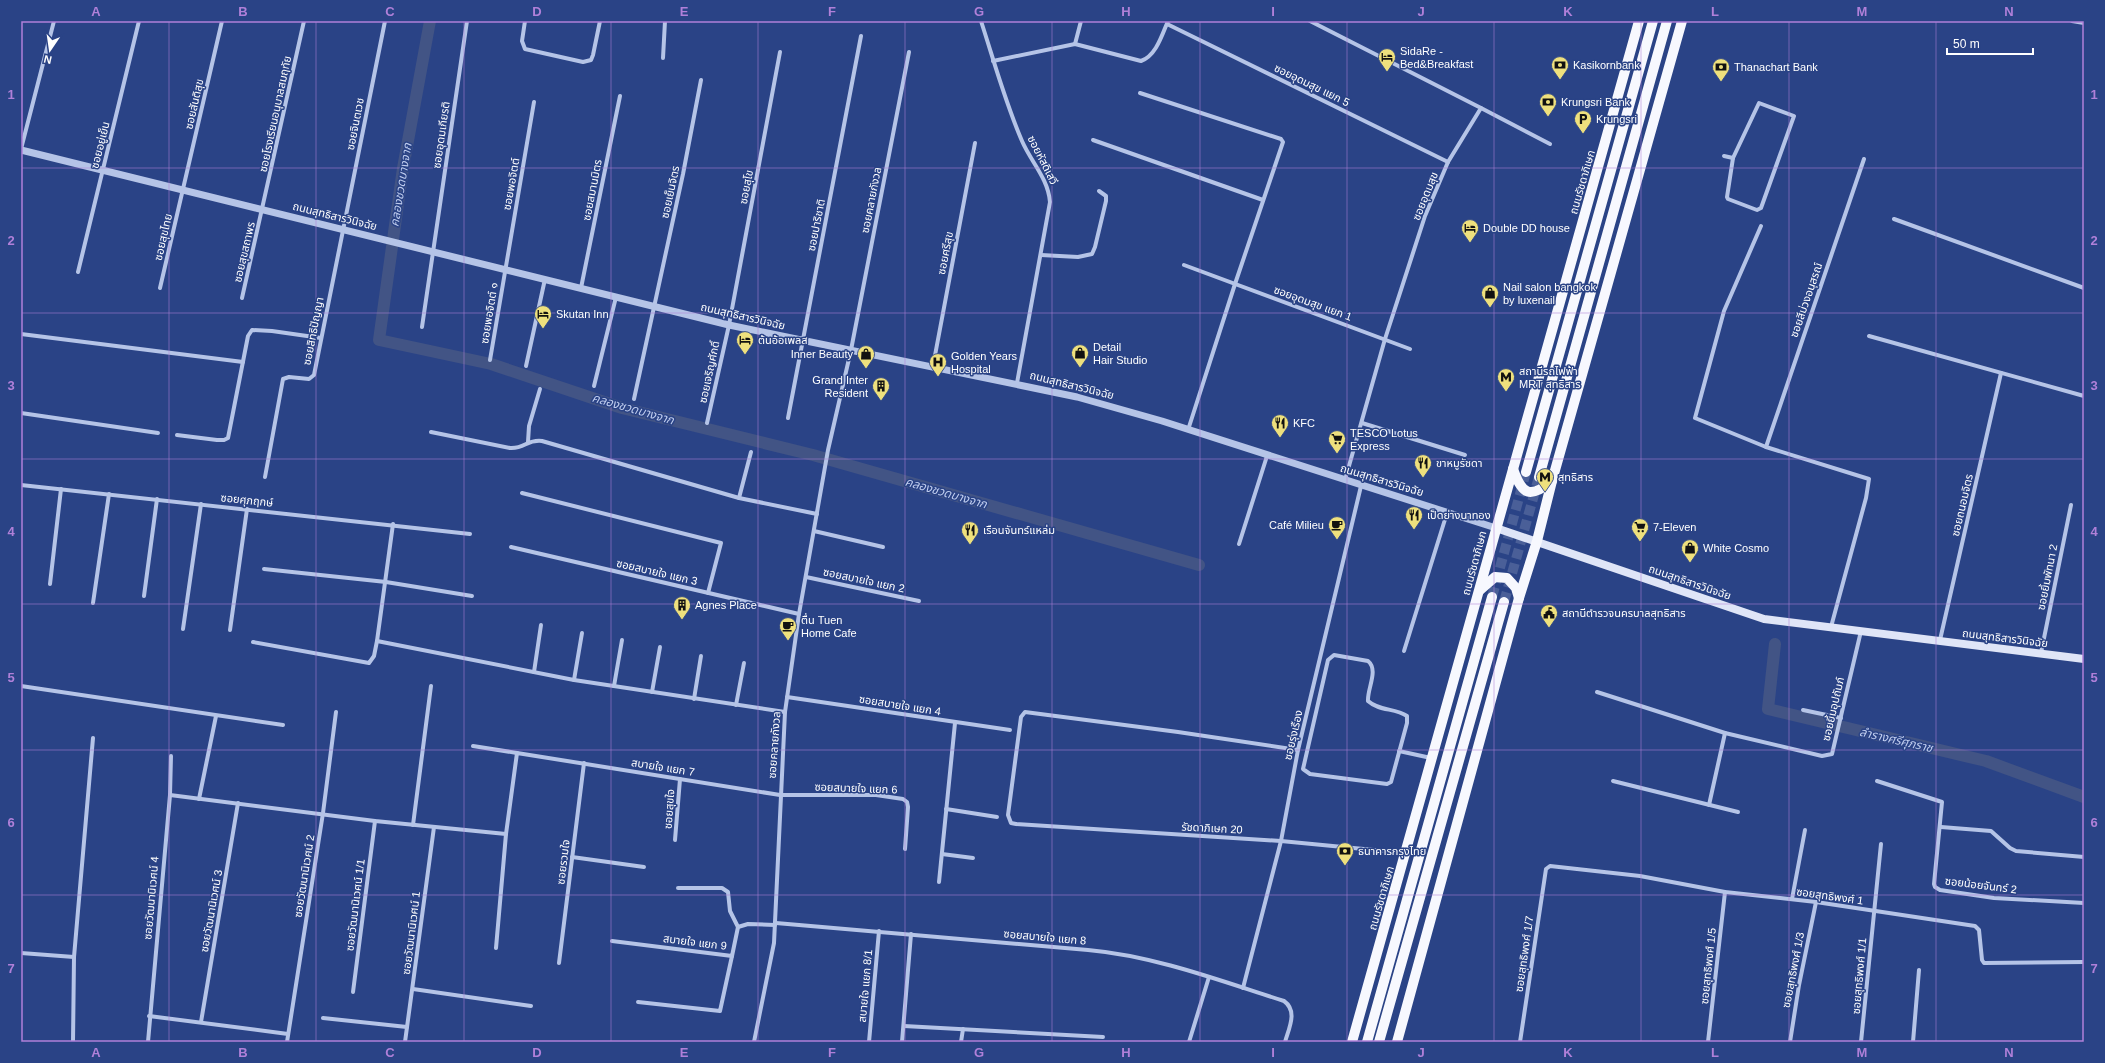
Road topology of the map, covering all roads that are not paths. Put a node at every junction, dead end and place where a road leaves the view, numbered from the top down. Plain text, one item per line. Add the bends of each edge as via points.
1 (54, 21) edge
2 (140, 21) edge
3 (222, 21) edge
4 (304, 21) edge
5 (385, 21) edge
6 (467, 21) edge
7 (525, 21) edge
8 (600, 21) edge
9 (665, 21) edge
10 (981, 21) edge
11 (1081, 21) edge
12 (1310, 21) edge
13 (1639, 21) edge
14 (1653, 21) edge
15 (1667, 21) edge
16 (1682, 21) edge
17 (2072, 21) edge
18 (1168, 22) edge
19 (2084, 23) edge
20 (861, 36) dead end
21 (1075, 44) junction
22 (780, 52) dead end
23 (909, 52) dead end
24 (663, 58) dead end
25 (994, 61) junction
26 (701, 80) dead end
27 (1140, 93) dead end
28 (620, 96) dead end
29 (534, 102) dead end
30 (1481, 108) junction
31 (1093, 140) dead end
32 (975, 143) dead end
33 (1550, 144) dead end
34 (21, 150) edge
35 (1724, 156) dead end
36 (1733, 158) junction
37 (1864, 159) dead end
38 (1448, 162) junction
39 (103, 171) junction
40 (183, 190) junction
41 (1098, 191) dead end
42 (1263, 200) junction
43 (263, 210) junction
44 (1894, 219) dead end
45 (1761, 226) dead end
46 (343, 230) junction
47 (433, 252) junction
48 (1041, 255) junction
49 (1184, 265) dead end
50 (505, 270) junction
51 (78, 272) dead end
52 (545, 280) junction
53 (1235, 284) junction
54 (160, 288) dead end
55 (581, 288) junction
56 (2084, 288) edge
57 (616, 297) junction
58 (242, 298) dead end
59 (654, 306) junction
60 (729, 325) junction
61 (422, 327) dead end
62 (21, 334) edge
63 (1869, 336) dead end
64 (321, 338) junction
65 (1385, 339) junction
66 (803, 340) junction
67 (1410, 349) dead end
68 (851, 350) junction
69 (490, 360) dead end
70 (243, 362) junction
71 (526, 366) dead end
72 (933, 366) junction
73 (2001, 373) junction
74 (1017, 383) junction
75 (594, 386) dead end
76 (540, 389) dead end
77 (2084, 396) edge
78 (634, 398) dead end
79 (21, 413) edge
80 (788, 418) dead end
81 (707, 423) dead end
82 (1362, 423) junction
83 (1188, 430) junction
84 (431, 432) dead end
85 (158, 433) dead end
86 (177, 435) dead end
87 (528, 442) junction
88 (1766, 447) junction
89 (751, 452) dead end
90 (1465, 455) dead end
91 (1267, 456) junction
92 (1513, 469) junction
93 (1526, 472) tunnel mouth
94 (265, 477) dead end
95 (1539, 477) tunnel mouth
96 (1345, 480) junction
97 (1552, 481) junction
98 (21, 485) edge
99 (1361, 486) junction
100 (61, 489) junction
101 (522, 493) dead end
102 (109, 494) junction
103 (739, 498) junction
104 (157, 499) junction
105 (201, 504) junction
106 (2071, 505) dead end
107 (246, 510) junction
108 (1447, 513) junction
109 (817, 514) junction
110 (394, 524) junction
111 (1496, 528) junction
112 (814, 531) junction
113 (470, 534) dead end
114 (1537, 541) junction
115 (1239, 544) dead end
116 (512, 547) dead end
117 (883, 548) dead end
118 (264, 569) dead end
119 (806, 577) junction
120 (386, 582) junction
121 (50, 584) dead end
122 (1479, 591) junction
123 (708, 593) junction
124 (144, 596) dead end
125 (472, 596) dead end
126 (1492, 597) tunnel mouth
127 (1519, 598) junction
128 (919, 601) dead end
129 (1504, 602) tunnel mouth
130 (93, 603) dead end
131 (799, 614) junction
132 (541, 625) dead end
133 (1831, 627) junction
134 (183, 629) dead end
135 (230, 630) dead end
136 (1861, 631) junction
137 (582, 633) dead end
138 (622, 640) dead end
139 (1940, 640) junction
140 (377, 641) junction
141 (253, 642) dead end
142 (660, 647) dead end
143 (1404, 651) dead end
144 (2041, 653) junction
145 (701, 656) dead end
146 (2084, 659) edge
147 (744, 663) dead end
148 (534, 672) junction
149 (574, 680) junction
150 (21, 686) edge
151 (431, 686) dead end
152 (614, 686) junction
153 (652, 692) junction
154 (1597, 692) dead end
155 (787, 697) junction
156 (694, 699) junction
157 (736, 705) junction
158 (1803, 710) dead end
159 (336, 712) dead end
160 (785, 712) junction
161 (216, 716) junction
162 (1840, 720) junction
163 (955, 723) junction
164 (283, 725) dead end
165 (1010, 730) dead end
166 (1725, 733) junction
167 (93, 738) dead end
168 (473, 746) dead end
169 (1298, 750) junction
170 (1399, 751) junction
171 (517, 753) junction
172 (171, 756) dead end
173 (1433, 758) junction
174 (584, 764) junction
175 (680, 779) junction
176 (1877, 780) dead end
177 (1613, 781) dead end
178 (170, 795) junction
179 (780, 795) junction
180 (199, 799) junction
181 (238, 803) junction
182 (1709, 805) junction
183 (946, 809) junction
184 (1738, 812) dead end
185 (323, 814) junction
186 (997, 817) dead end
187 (375, 821) junction
188 (413, 825) junction
189 (434, 827) junction
190 (1941, 827) junction
191 (1806, 830) dead end
192 (506, 834) junction
193 (675, 840) dead end
194 (1281, 841) junction
195 (1881, 844) dead end
196 (905, 849) dead end
197 (1407, 853) junction
198 (942, 854) junction
199 (572, 857) junction
200 (2084, 857) edge
201 (973, 858) dead end
202 (644, 867) dead end
203 (1546, 869) joint
204 (939, 882) dead end
205 (678, 888) dead end
206 (1725, 892) junction
207 (1792, 899) junction
208 (1816, 902) junction
209 (2084, 902) edge
210 (1874, 911) junction
211 (775, 924) junction
212 (738, 927) junction
213 (879, 931) junction
214 (911, 934) junction
215 (612, 941) dead end
216 (496, 948) dead end
217 (21, 953) edge
218 (732, 956) junction
219 (74, 957) junction
220 (2084, 962) edge
221 (559, 963) dead end
222 (1918, 970) dead end
223 (1209, 977) junction
224 (1243, 988) junction
225 (413, 989) junction
226 (353, 992) dead end
227 (638, 1002) dead end
228 (531, 1006) dead end
229 (150, 1016) junction
230 (323, 1018) dead end
231 (201, 1022) junction
232 (904, 1026) junction
233 (407, 1027) junction
234 (963, 1029) junction
235 (288, 1034) junction
236 (1103, 1037) dead end
237 (73, 1042) edge
238 (148, 1042) edge
239 (287, 1042) edge
240 (405, 1042) edge
241 (754, 1042) edge
242 (869, 1042) edge
243 (902, 1042) edge
244 (961, 1042) edge
245 (1189, 1042) edge
246 (1285, 1042) edge
247 (1352, 1042) edge
248 (1367, 1042) edge
249 (1379, 1042) edge
250 (1397, 1042) edge
251 (1520, 1042) edge
252 (1708, 1042) edge
253 (1790, 1042) edge
254 (1861, 1042) edge
255 (1913, 1042) edge

1 - 34 street
2 - 39 street, ซอยอยู่เย็น
3 - 40 street, ซอยสันติสุข
4 - 43 street, ซอยโรงเรียนอนุบาลสมฤทัย
5 - 46 street, ซอยจินตเวช
6 - 47 street, ซอยอุดมเกียรติ
7 - 8 street via 522,41 525,49 583,62 591,60
9 - 24 street
10 - 25 street, ซอยหัสดิเสวี
11 - 21 street
12 - 30 street
13 - 92 main road, ถนนรัชดาภิเษก
14 - 93 main road
15 - 95 main road
16 - 97 main road
17 - 19 street
18 - 21 street via 1153,52 1141,61
18 - 38 street, ซอยอุดมสุข แยก 5
20 - 66 street, ซอยปาริชาติ
21 - 25 street
22 - 60 street, ซอยสุโข
23 - 68 street, ซอยคลายกังวล
25 - 48 street, ซอยหัสดิเสวี via 1022,140 1049,190 1049,212
26 - 59 street, ซอยเย็นจิตร
27 - 42 street via 1281,139 1283,144
28 - 55 street, ซอยสมานมิตร
29 - 50 street, ซอยพอจิตต์
30 - 33 street
30 - 38 street, ซอยอุดมสุข
31 - 42 street
32 - 72 street, ซอยศรีสุข
34 - 39 street, ถนนสุทธิสารวินิจฉัย
35 - 36 street
36 - 36 street via 1728,198 1760,210 1794,115 1759,103
37 - 88 street, ซอยสีม่วงอนุสรณ์
38 - 65 street, ซอยอุดมสุข via 1425,216
39 - 40 street, ถนนสุทธิสารวินิจฉัย
39 - 51 street, ซอยอยู่เย็น
40 - 43 street, ถนนสุทธิสารวินิจฉัย
40 - 54 street, ซอยสุขไทย
41 - 48 street via 1106,196 1106,201 1092,254 1078,257
42 - 53 street
43 - 46 street, ถนนสุทธิสารวินิจฉัย
43 - 58 street, ซอยสุขสถาพร
44 - 56 street
45 - 88 street via 1724,311 1695,418
46 - 47 street, ถนนสุทธิสารวินิจฉัย
46 - 64 street, ซอยสิทธิปัญญา
47 - 50 street, ถนนสุทธิสารวินิจฉัย
47 - 61 street, ซอยอุดมเกียรติ
48 - 74 street, ซอยหัสดิเสวี
49 - 53 street, ซอยอุดมสุข แยก 1
50 - 52 street, ถนนสุทธิสารวินิจฉัย
50 - 69 street, ซอยพอจิตต์ ๑
52 - 55 street, ถนนสุทธิสารวินิจฉัย
52 - 71 street
53 - 65 street, ซอยอุดมสุข แยก 1
53 - 83 street
55 - 57 street, ถนนสุทธิสารวินิจฉัย
57 - 59 street, ถนนสุทธิสารวินิจฉัย
57 - 75 street
59 - 60 street, ถนนสุทธิสารวินิจฉัย
59 - 78 street, ซอยเย็นจิตร
60 - 66 street, ถนนสุทธิสารวินิจฉัย
60 - 81 street, ซอยเจริญศักดิ์
62 - 70 street
63 - 73 street
64 - 70 street via 252,330 248,336
64 - 94 street, ซอยสิทธิปัญญา via 312,379 283,379
65 - 67 street, ซอยอุดมสุข แยก 1
65 - 82 street, ซอยอุดมสุข
66 - 68 street, ถนนสุทธิสารวินิจฉัย
66 - 80 street, ซอยปาริชาติ
68 - 72 street, ถนนสุทธิสารวินิจฉัย
68 - 109 street, ซอยคลายกังวล via 824,469
70 - 86 street via 228,438 218,440
72 - 74 street, ถนนสุทธิสารวินิจฉัย
73 - 77 street
73 - 139 street, ซอยถนอมจิตร
74 - 83 street, ถนนสุทธิสารวินิจฉัย via 1097,402
76 - 87 street via 529,426
79 - 85 street
82 - 90 street
82 - 96 street, ซอยอุดมสุข
83 - 91 street, ถนนสุทธิสารวินิจฉัย
84 - 87 street via 510,448 522,448
87 - 103 street via 542,441
88 - 133 street via 1869,479
89 - 103 street
91 - 96 street, ถนนสุทธิสารวินิจฉัย
91 - 115 street
92 - 97 main road via 1521,488 1527,492 1538,492
92 - 111 main road, ถนนรัชดาภิเษก
96 - 99 street, ถนนสุทธิสารวินิจฉัย
97 - 114 main road
98 - 100 street, ซอยศุภฤกษ์
99 - 108 street, ถนนสุทธิสารวินิจฉัย
99 - 169 street, ซอยรุ่งเรือง
100 - 102 street, ซอยศุภฤกษ์
100 - 121 street
101 - 123 street via 721,543
102 - 104 street, ซอยศุภฤกษ์
102 - 130 street
103 - 109 street
104 - 105 street, ซอยศุภฤกษ์
104 - 124 street
105 - 107 street, ซอยศุภฤกษ์
105 - 134 street
106 - 144 street, ซอยยิ้มพัทนา 2
107 - 110 street, ซอยศุภฤกษ์
107 - 135 street
108 - 111 street, ถนนสุทธิสารวินิจฉัย
108 - 143 street
109 - 112 street, ซอยคลายกังวล
110 - 113 street, ซอยศุภฤกษ์
110 - 120 street
111 - 114 main road, ถนนสุทธิสารวินิจฉัย
111 - 122 main road, ถนนรัชดาภิเษก
112 - 117 street
112 - 119 street, ซอยคลายกังวล
114 - 127 main road
114 - 133 main road, ถนนสุทธิสารวินิจฉัย via 1749,615
116 - 123 street, ซอยสบายใจ แยก 3
118 - 120 street
119 - 128 street, ซอยสบายใจ แยก 2
119 - 131 street, ซอยคลายกังวล
120 - 125 street
120 - 140 street
122 - 127 main road via 1494,577 1507,578 1513,584
122 - 173 main road, ถนนรัชดาภิเษก
123 - 131 street, ซอยสบายใจ แยก 3
126 - 248 main road
127 - 250 main road
129 - 249 main road
131 - 155 street, ซอยคลายกังวล
132 - 148 street
133 - 136 main road, ถนนสุทธิสารวินิจฉัย
136 - 139 main road, ถนนสุทธิสารวินิจฉัย
136 - 162 street, ซอยยิ้มอุปถัมภ์
137 - 149 street
138 - 152 street
139 - 144 main road, ถนนสุทธิสารวินิจฉัย
140 - 141 street via 369,663
140 - 148 street
142 - 153 street
144 - 146 main road, ถนนสุทธิสารวินิจฉัย
145 - 156 street
147 - 157 street
148 - 149 street
149 - 152 street
150 - 161 street
151 - 188 street
152 - 153 street
153 - 156 street
154 - 166 street, ซอยยิ้มอุปถัมภ์
155 - 160 street, ซอยคลายกังวล
155 - 163 street, ซอยสบายใจ แยก 4
156 - 157 street
157 - 160 street
158 - 162 street
159 - 185 street, ซอยวัฒนานิเวศน์ 2
160 - 179 street, ซอยคลายกังวล
161 - 164 street
161 - 180 street
162 - 166 street, ซอยยิ้มอุปถัมภ์ via 1832,754 1822,756
163 - 165 street, ซอยสบายใจ แยก 4
163 - 183 street
166 - 182 street
167 - 219 street
168 - 171 street, สบายใจ แยก 7
169 - 194 street, ซอยรุ่งเรือง
169 - 194 street, รัชดาภิเษก 20 via 1025,712 1021,717 1008,815 1012,823
170 - 170 street via 1391,782 1387,784 1310,774 1303,769 1330,656 1368,661 1372,664 1368,701 1373,706 1407,716
170 - 173 street
171 - 174 street, สบายใจ แยก 7
171 - 192 street
172 - 178 street, ซอยวัฒนานิเวศน์ 4
173 - 197 main road, ถนนรัชดาภิเษก
174 - 175 street, สบายใจ แยก 7
174 - 199 street, ซอยรวมใจ
175 - 179 street, สบายใจ แยก 7
175 - 193 street, ซอยสุขใจ
176 - 190 street, ซอยน้อยจันทร์ 2 via 1942,802
177 - 182 street
178 - 180 street
178 - 229 street, ซอยวัฒนานิเวศน์ 4
179 - 196 street, ซอยสบายใจ แยก 6 via 876,795 902,799 907,802 908,807
179 - 211 street, ซอยคลายกังวล
180 - 181 street
181 - 185 street
181 - 231 street, ซอยวัฒนานิเวศน์ 3
182 - 184 street
183 - 186 street
183 - 198 street
185 - 187 street
185 - 235 street, ซอยวัฒนานิเวศน์ 2
187 - 188 street
187 - 226 street, ซอยวัฒนานิเวศน์ 1/1
188 - 189 street
189 - 192 street
189 - 225 street, ซอยวัฒนานิเวศน์ 1
190 - 200 street via 1991,831 2016,851
190 - 209 street, ซอยน้อยจันทร์ 2 via 1934,884 1940,890 1994,898
191 - 207 street
192 - 216 street
194 - 197 street, รัชดาภิเษก 20
194 - 224 street, ซอยรุ่งเรือง
195 - 210 street, ซอยสุทธิพงศ์ 1/1
197 - 247 main road, ถนนรัชดาภิเษก
198 - 201 street
198 - 204 street
199 - 202 street
199 - 221 street, ซอยรวมใจ
203 - 206 street, ซอยสุทธิพงศ์ 1 via 1550,866 1640,876
203 - 251 street, ซอยสุทธิพงศ์ 1/7
205 - 212 street via 726,890 732,918
206 - 207 street, ซอยสุทธิพงศ์ 1
206 - 252 street, ซอยสุทธิพงศ์ 1/5
207 - 208 street, ซอยสุทธิพงศ์ 1
208 - 210 street, ซอยสุทธิพงศ์ 1
208 - 253 street, ซอยสุทธิพงศ์ 1/3
210 - 220 street, ซอยสุทธิพงศ์ 1 via 1974,926 1979,930 1984,963
210 - 254 street, ซอยสุทธิพงศ์ 1/1
211 - 212 street, สบายใจ แยก 9 via 748,924
211 - 213 street, ซอยสบายใจ แยก 8
211 - 241 street, ซอยคลายกังวล via 774,943
212 - 218 street, สบายใจ แยก 9
213 - 214 street, ซอยสบายใจ แยก 8
213 - 242 street, สบายใจ แยก 8/1
214 - 223 street, ซอยสบายใจ แยก 8 via 1107,952
214 - 232 street
215 - 218 street, สบายใจ แยก 9
217 - 219 street
218 - 227 street via 720,1011
219 - 237 street
222 - 255 street
223 - 224 street, ซอยสบายใจ แยก 8
223 - 245 street
224 - 246 street, ซอยสบายใจ แยก 8 via 1290,1005 1291,1021
225 - 228 street
225 - 233 street, ซอยวัฒนานิเวศน์ 1
229 - 231 street
229 - 238 street, ซอยวัฒนานิเวศน์ 4
230 - 233 street
231 - 235 street
232 - 234 street
232 - 243 street
233 - 240 street, ซอยวัฒนานิเวศน์ 1
234 - 236 street
234 - 244 street
235 - 239 street, ซอยวัฒนานิเวศน์ 2

